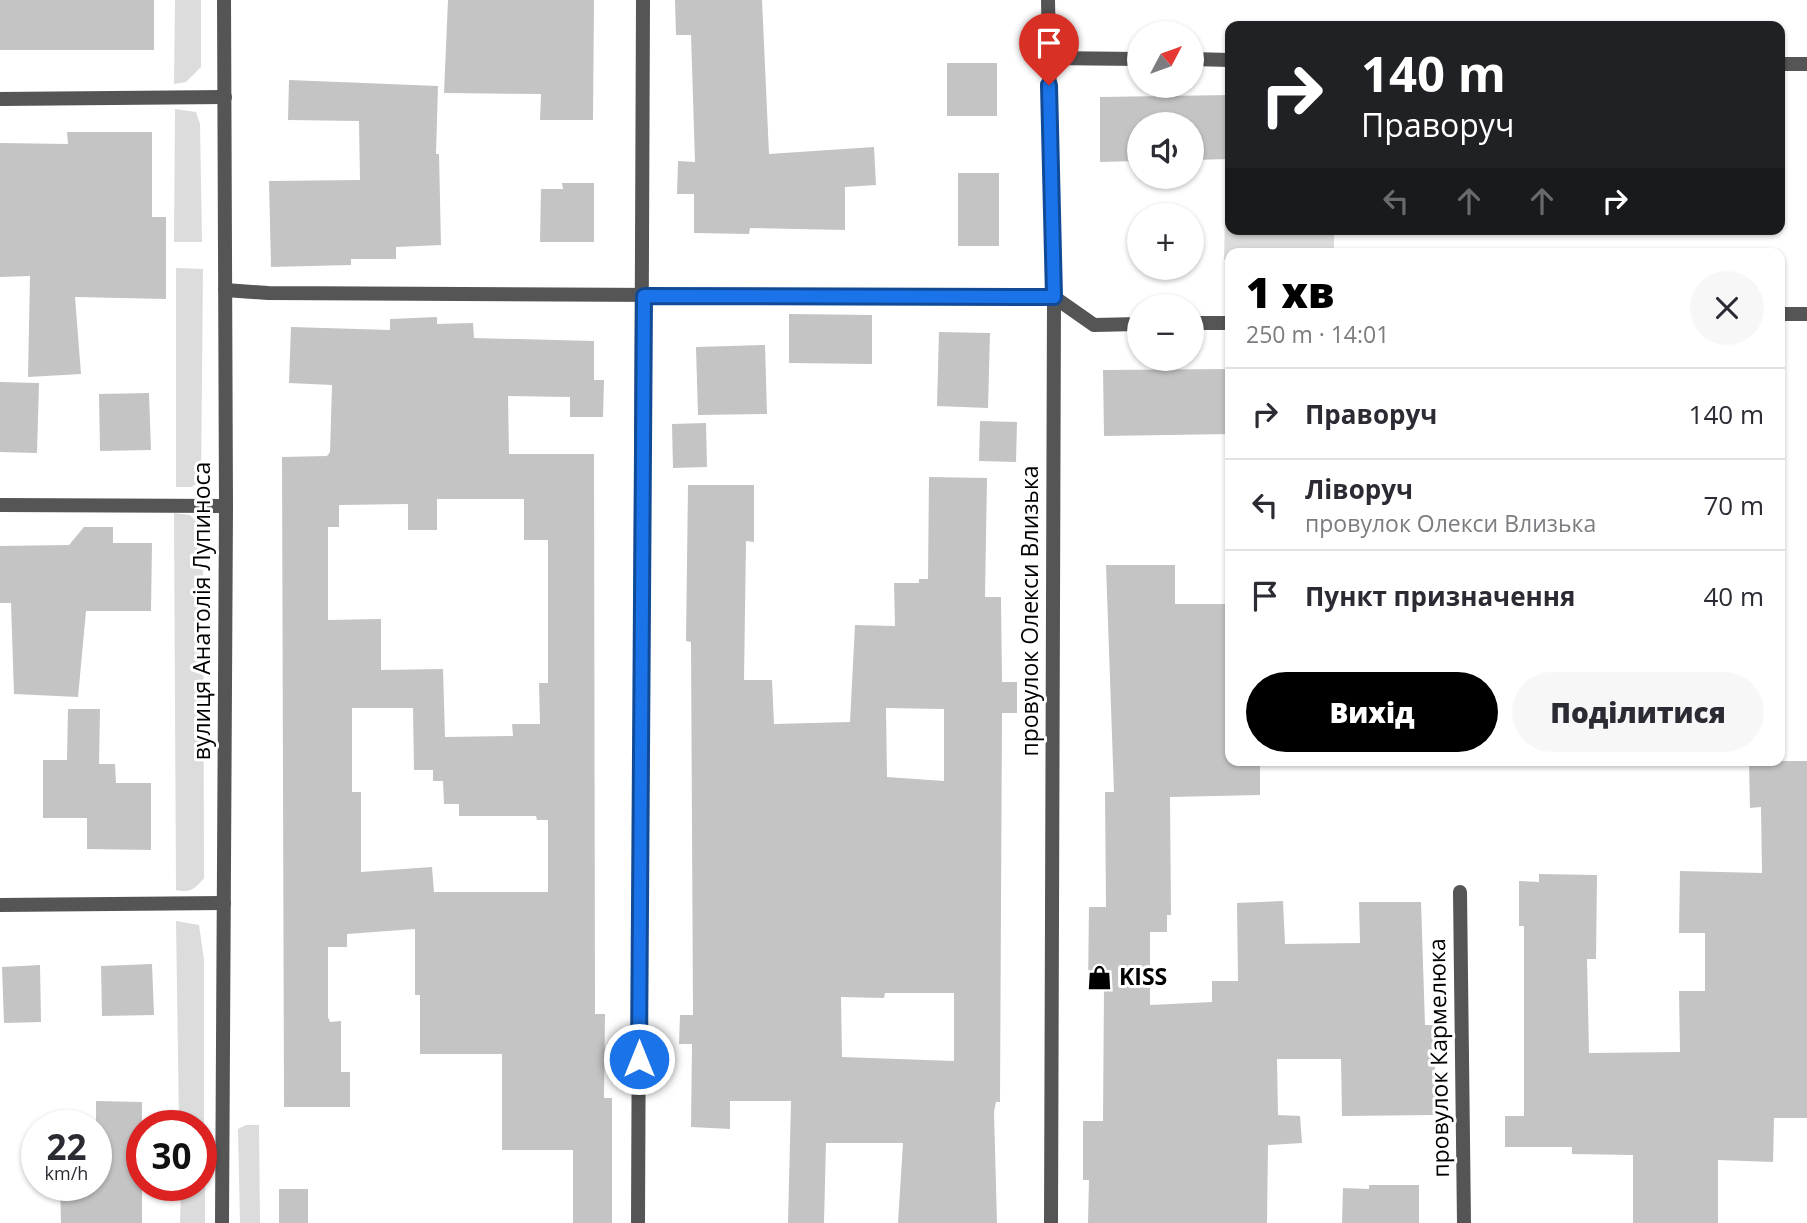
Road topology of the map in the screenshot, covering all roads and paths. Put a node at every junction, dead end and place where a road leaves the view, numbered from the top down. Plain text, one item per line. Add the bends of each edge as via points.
1 (224, 0) edge
2 (643, 0) edge
3 (1048, 0) edge
4 (1048, 58) junction
5 (1127, 59) edge
6 (1204, 59) edge
7 (1225, 60) edge
8 (1785, 64) edge
9 (1807, 64) edge
10 (225, 97) junction
11 (0, 99) edge
12 (225, 290) junction
13 (644, 296) junction
14 (1054, 297) junction
15 (1785, 314) edge
16 (1807, 314) edge
17 (1204, 323) edge
18 (1225, 323) edge
19 (1127, 324) edge
20 (0, 505) edge
21 (226, 506) junction
22 (1460, 892) dead end
23 (224, 903) junction
24 (0, 905) edge
25 (222, 1223) edge
26 (638, 1223) edge
27 (1051, 1223) edge
28 (1464, 1223) edge

1 - 10 street, вулиця Анатолія Лупиноса
2 - 13 street
3 - 4 street, провулок Олекси Влизька
4 - 5 street
4 - 14 street, провулок Олекси Влизька
6 - 7 street
8 - 9 street
10 - 11 street
10 - 12 street, вулиця Анатолія Лупиноса
12 - 13 street
12 - 21 street, вулиця Анатолія Лупиноса
13 - 14 street
13 - 26 street
14 - 19 street via 1094,325
14 - 27 street, провулок Олекси Влизька
15 - 16 street
17 - 18 street
20 - 21 street
21 - 23 street, вулиця Анатолія Лупиноса
22 - 28 street, провулок Кармелюка
23 - 24 street
23 - 25 street, вулиця Анатолія Лупиноса

